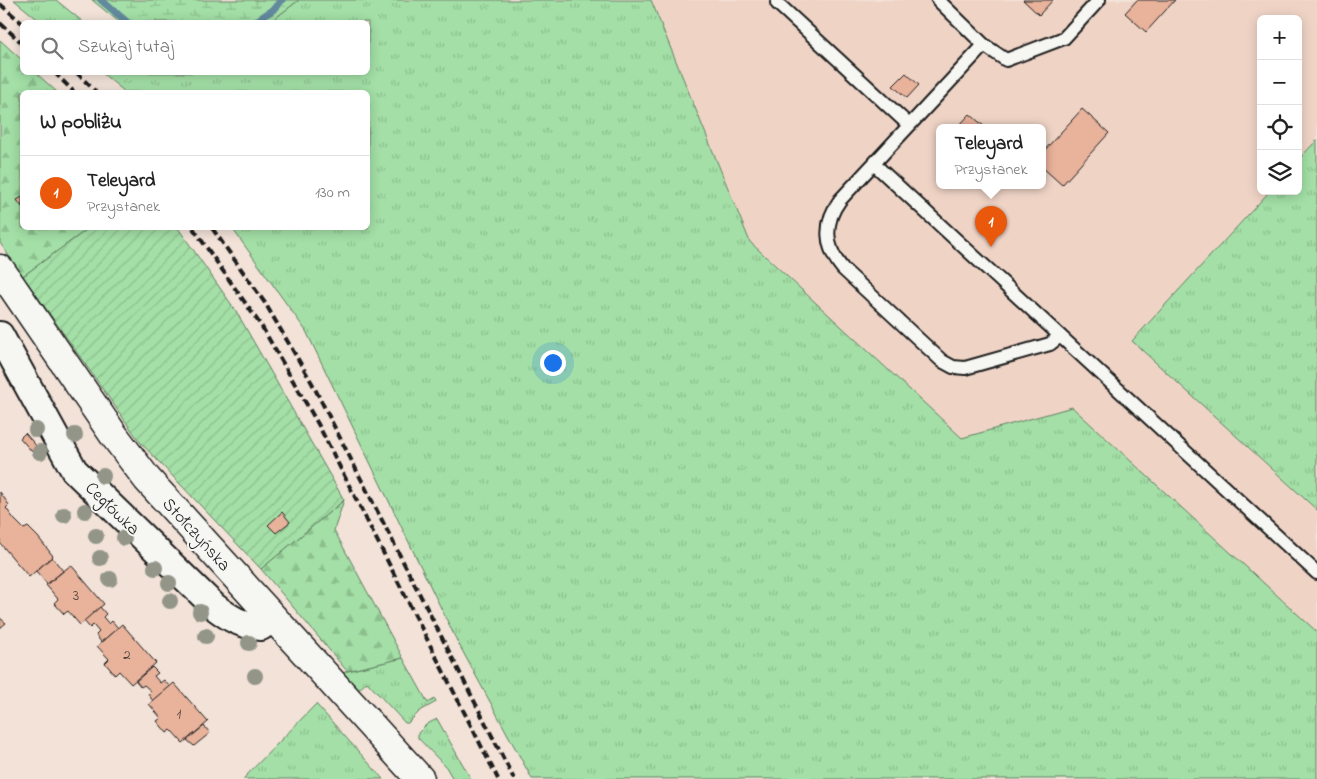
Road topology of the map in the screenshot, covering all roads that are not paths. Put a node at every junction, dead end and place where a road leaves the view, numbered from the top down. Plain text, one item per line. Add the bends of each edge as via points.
1 (938, 0) edge
2 (1099, 0) edge
3 (777, 3) dead end
4 (984, 45) junction
5 (909, 125) junction
6 (874, 164) junction
7 (0, 268) edge
8 (0, 335) edge
9 (1060, 336) junction
10 (1317, 573) edge
11 (273, 618) junction
12 (420, 779) edge

1 - 4 lane
2 - 4 lane via 1064,38 1006,60
3 - 5 lane
4 - 5 lane
5 - 6 lane
6 - 9 lane
6 - 9 lane via 840,200 830,217 827,234 834,257 942,361 952,367 972,367 1050,344
7 - 11 street, Stołczyńska via 134,463
8 - 11 street, Cegłówka via 74,470 232,620 261,627
9 - 10 lane
11 - 12 street, Stołczyńska

